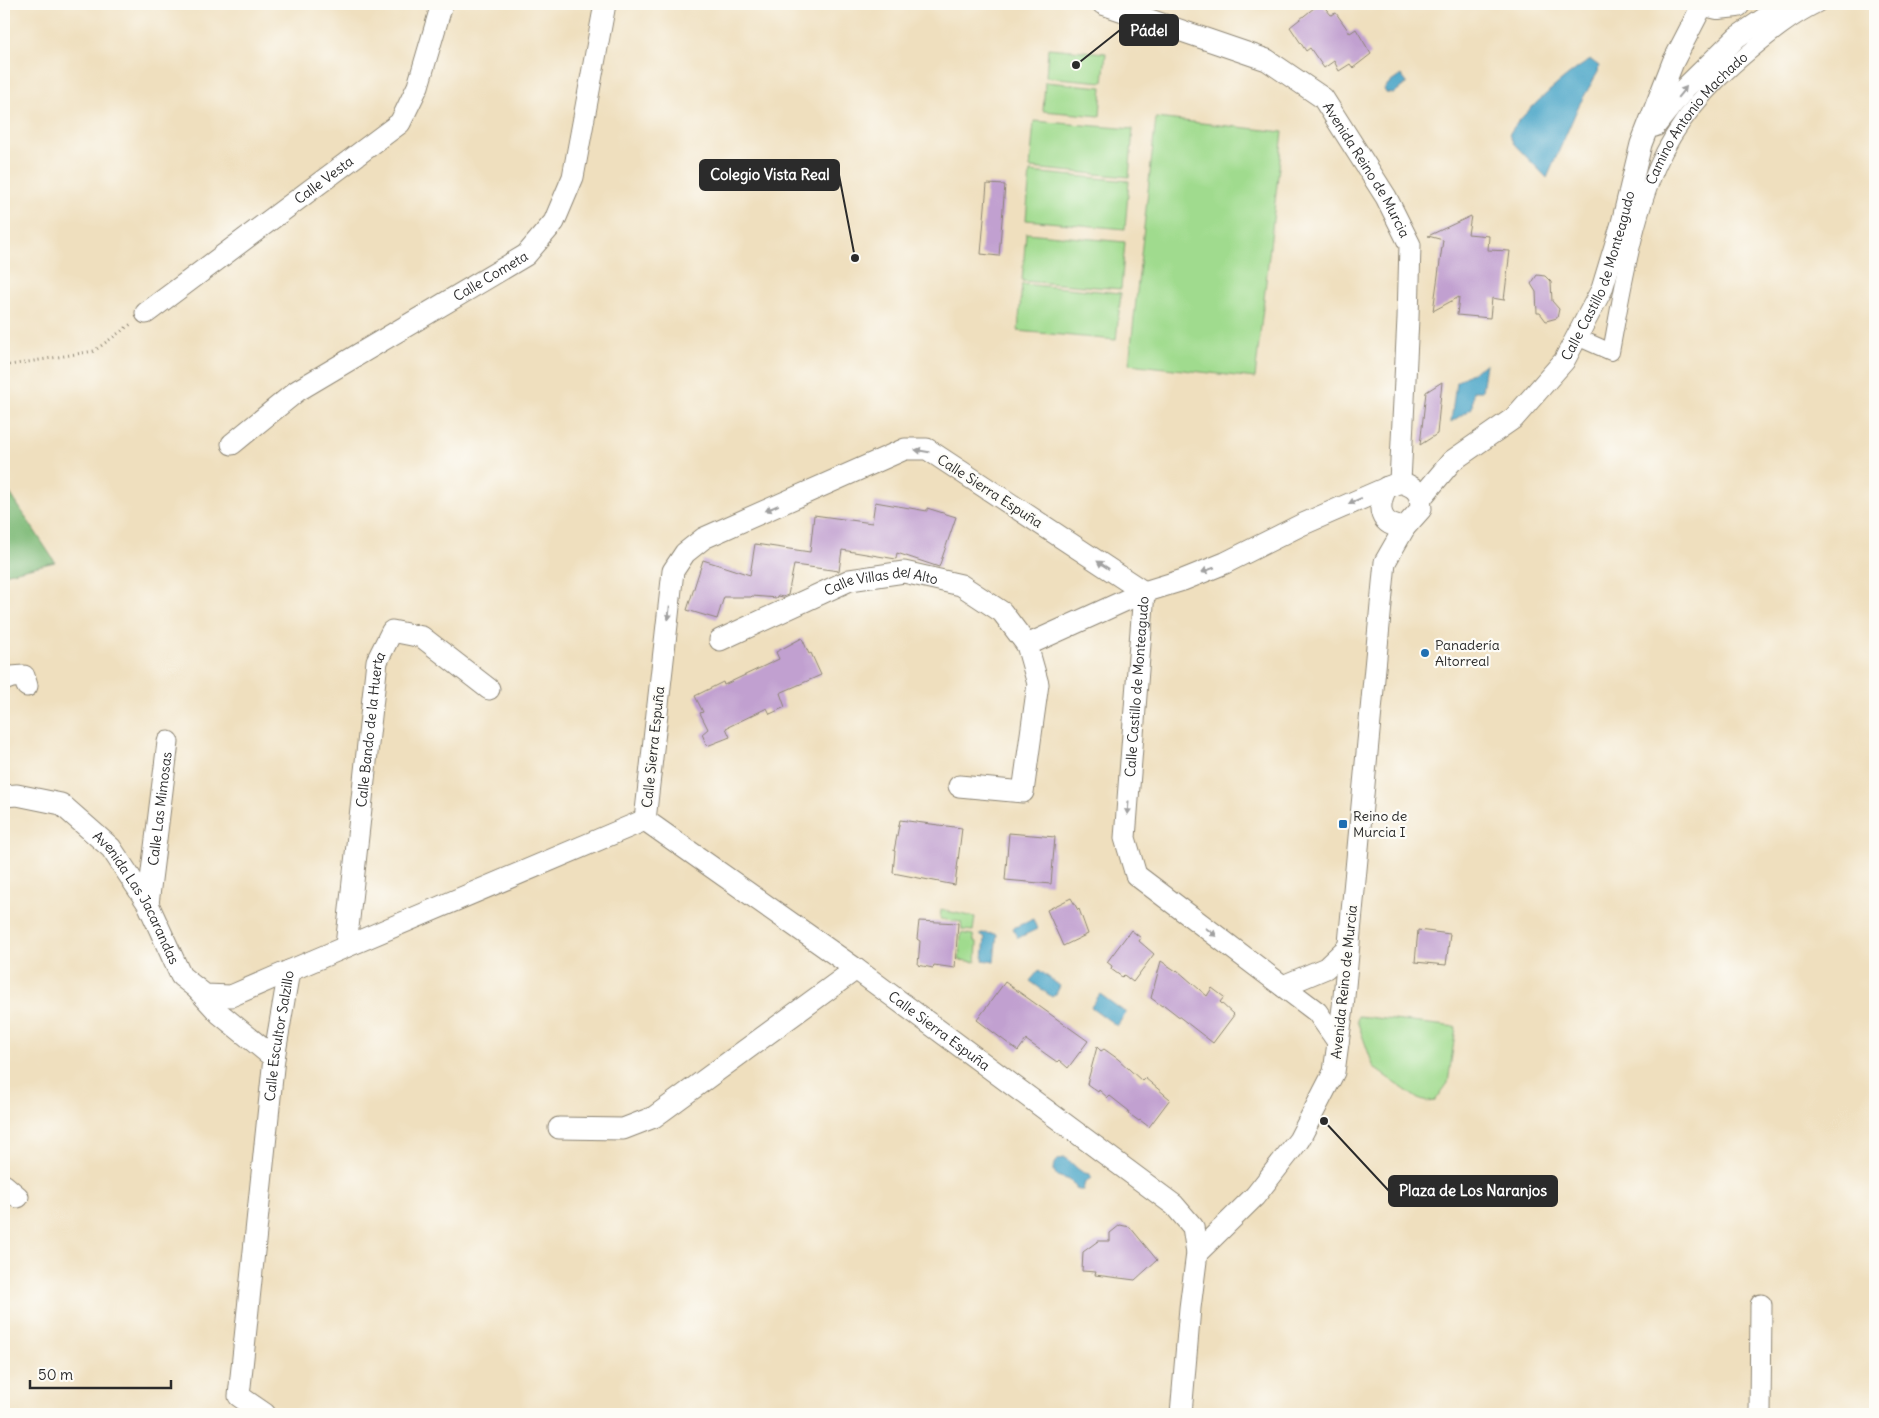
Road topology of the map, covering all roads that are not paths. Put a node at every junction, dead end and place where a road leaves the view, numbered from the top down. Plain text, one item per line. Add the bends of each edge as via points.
1 (442, 4) edge
2 (605, 4) edge
3 (1103, 4) edge
4 (1703, 4) edge
5 (1709, 4) edge
6 (1737, 4) edge
7 (1786, 4) edge
8 (1818, 4) edge
9 (1641, 144) junction
10 (146, 313) road end
11 (1577, 337) junction
12 (232, 444) dead end
13 (1393, 484) junction
14 (1421, 498) junction
15 (1396, 525) junction
16 (1144, 592) junction
17 (720, 640) dead end
18 (1027, 645) junction
19 (4, 680) edge
20 (27, 686) dead end
21 (489, 689) dead end
22 (168, 742) dead end
23 (960, 786) dead end
24 (4, 796) edge
25 (645, 820) junction
26 (148, 904) junction
27 (346, 946) junction
28 (1348, 947) junction
29 (856, 969) junction
30 (289, 971) junction
31 (1283, 986) junction
32 (195, 987) junction
33 (1338, 1042) junction
34 (274, 1058) junction
35 (560, 1128) dead end
36 (1197, 1253) junction
37 (1761, 1304) dead end
38 (239, 1405) edge
39 (265, 1414) edge
40 (1181, 1414) edge
41 (1760, 1414) edge

1 - 10 street, Calle Vesta via 418,86 400,123
2 - 12 street, Calle Cometa via 573,177 554,222 526,255 297,391
3 - 13 street, Avenida Reino de Murcia via 1267,60 1323,98 1386,197 1410,245
4 - 9 street, Calle Castillo de Monteagudo via 1673,62
5 - 6 street
9 -> 7 street via 1686,87 1737,37
8 - 11 street, Camino Antonio Machado via 1772,33 1726,71 1693,108 1657,167 1644,204 1625,279 1612,352
9 - 11 street, Calle Castillo de Monteagudo via 1602,289
11 - 14 street, Calle Castillo de Monteagudo via 1564,361 1514,418 1452,461
13 - 14 street via 1413,486
13 - 15 street, Avenida Reino de Murcia via 1383,494 1381,514
13 -> 16 street, Calle Castillo de Monteagudo via 1225,563
14 - 15 street, Avenida Reino de Murcia via 1421,509 1414,518
15 - 28 street, Avenida Reino de Murcia via 1385,562
16 - 18 street
16 -> 25 street, Calle Sierra Espuña via 926,449 905,449 704,538 685,553 673,572
16 -> 31 street, Calle Castillo de Monteagudo via 1125,838 1136,874
17 - 18 street, Calle Villas del Alto via 850,580 904,572 961,585 1002,612
18 - 23 street via 1038,684 1023,792
19 - 20 street via 24,676
21 - 27 street, Calle Bando de la Huerta via 422,637 392,631 377,661
22 - 26 street, Calle Las Mimosas
24 - 26 street, Avenida Las Jacarandas via 17,795 61,804 111,848
25 - 27 street, Calle Escultor Salzillo
25 - 29 street, Calle Sierra Espuña
26 - 32 street, Avenida Las Jacarandas via 181,976
27 - 30 street, Calle Escultor Salzillo
28 - 31 street via 1326,968
28 - 33 street, Avenida Reino de Murcia
29 - 35 street via 654,1117 623,1129
29 - 36 street, Calle Sierra Espuña via 1174,1205 1194,1226
30 - 32 street, Avenida Las Jacarandas via 232,996 205,995
30 - 34 street, Calle Escultor Salzillo
31 - 33 street, Calle Castillo de Monteagudo via 1317,1012
32 - 34 street via 219,1013
33 - 36 street, Avenida Reino de Murcia via 1334,1072 1299,1140 1255,1196
34 - 38 street, Calle Escultor Salzillo
36 - 40 street
37 - 41 street
38 - 39 street, Calle Escultor Salzillo

